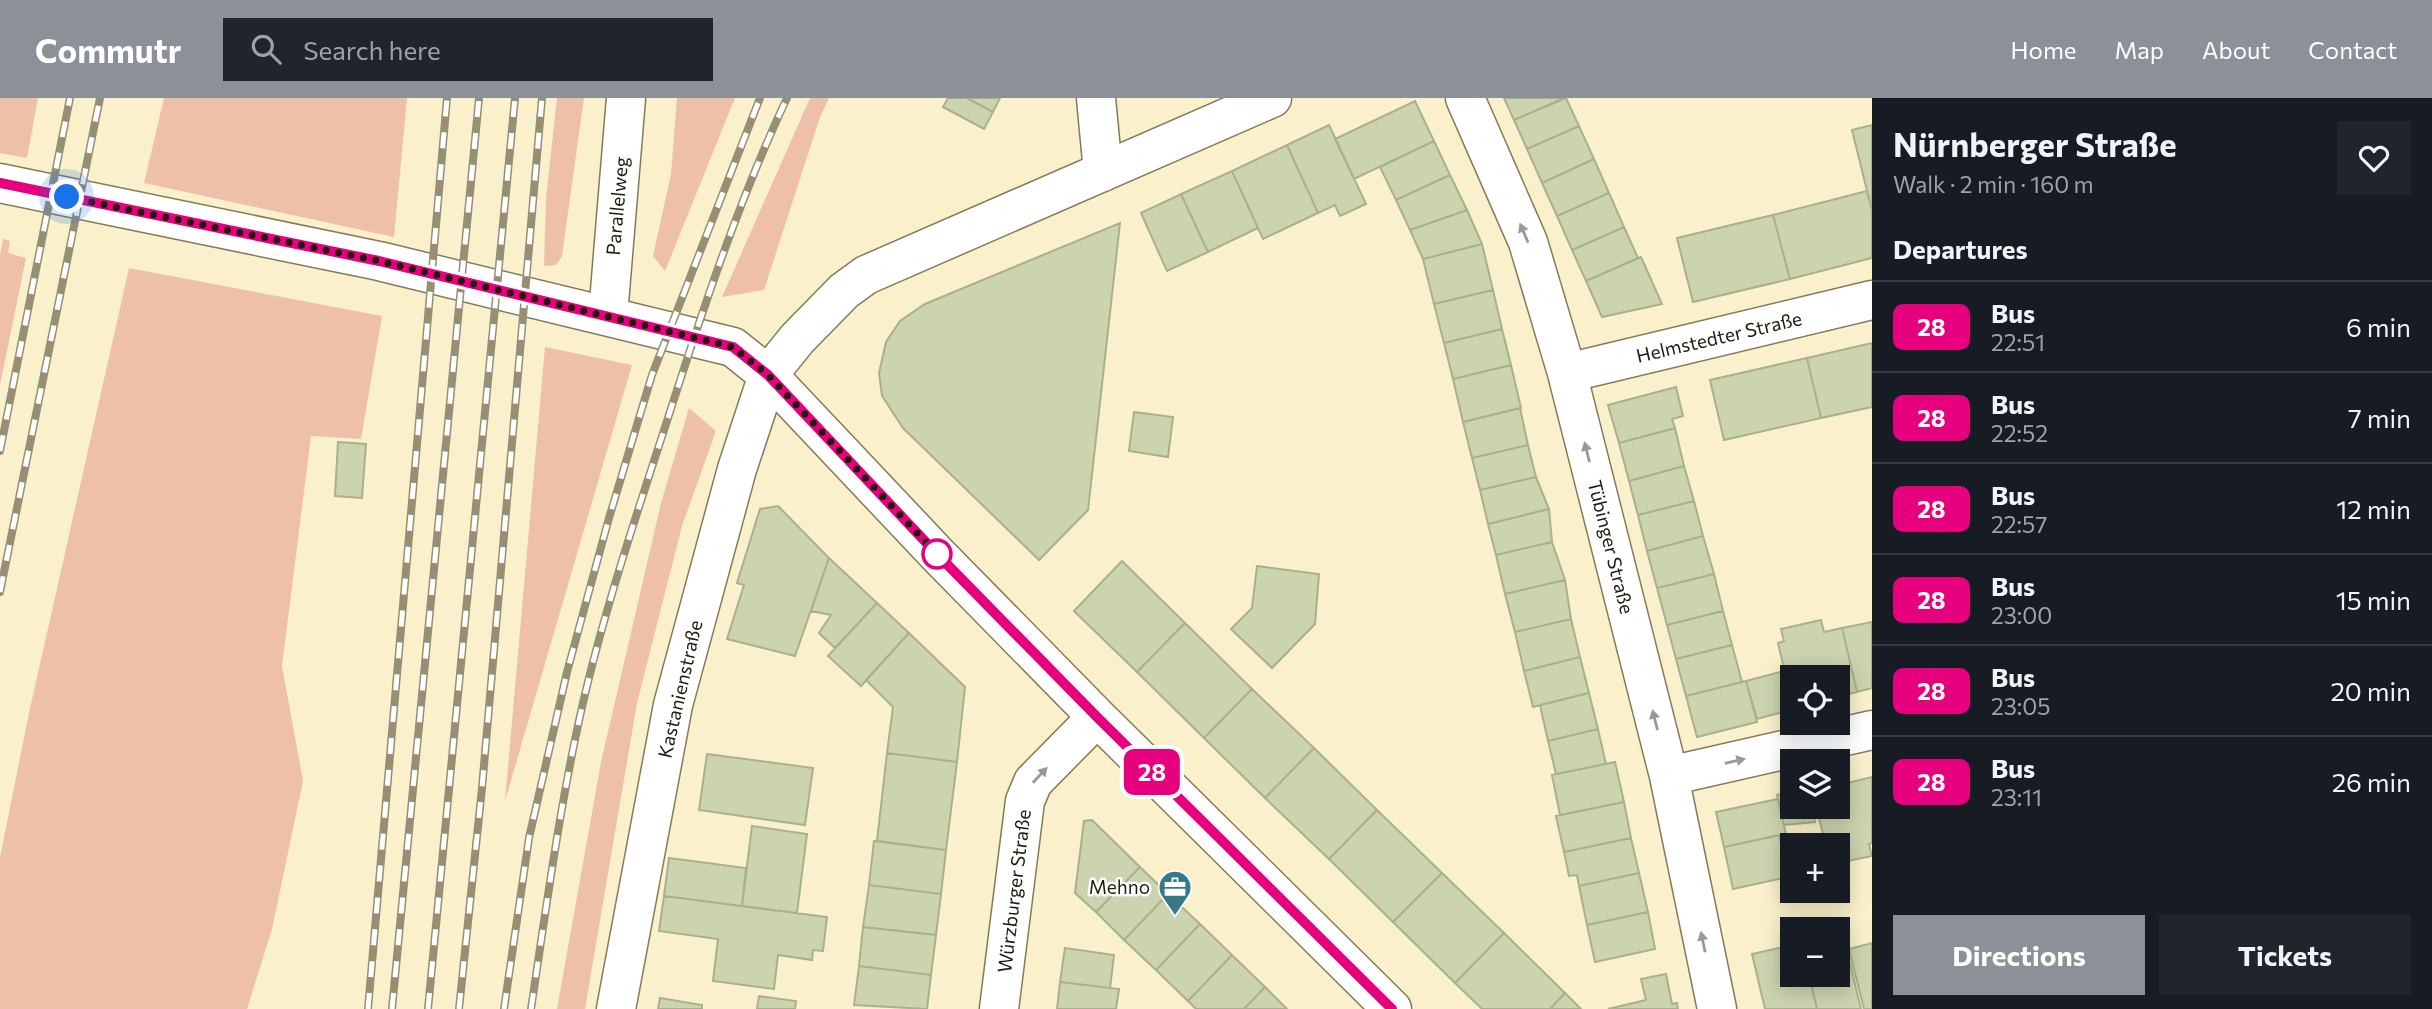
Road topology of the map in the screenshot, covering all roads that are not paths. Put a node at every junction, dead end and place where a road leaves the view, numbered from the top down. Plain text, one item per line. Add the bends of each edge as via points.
1 (626, 98) edge
2 (1096, 98) edge
3 (1272, 98) edge
4 (1465, 98) edge
5 (1103, 172) junction
6 (0, 183) edge
7 (1872, 300) edge
8 (608, 315) junction
9 (1567, 373) junction
10 (768, 375) junction
11 (1097, 717) junction
12 (1872, 730) edge
13 (1669, 776) junction
14 (616, 1009) edge
15 (999, 1009) edge
16 (1392, 1009) edge
17 (1717, 1009) edge

1 - 8 street, Parallelweg
2 - 5 street
3 - 5 street
9 -> 4 street, Tübinger Straße via 1528,242
5 - 10 street via 866,275 806,329
6 - 8 street via 379,261
7 - 9 street, Helmstedter Straße
8 - 10 street via 733,347
13 -> 9 street, Tübinger Straße
10 - 11 street
10 - 14 street, Kastanienstraße via 737,469 673,705
15 -> 11 street, Würzburger Straße via 1025,801 1033,782
11 - 16 street
13 -> 12 street
17 -> 13 street, Tübinger Straße

